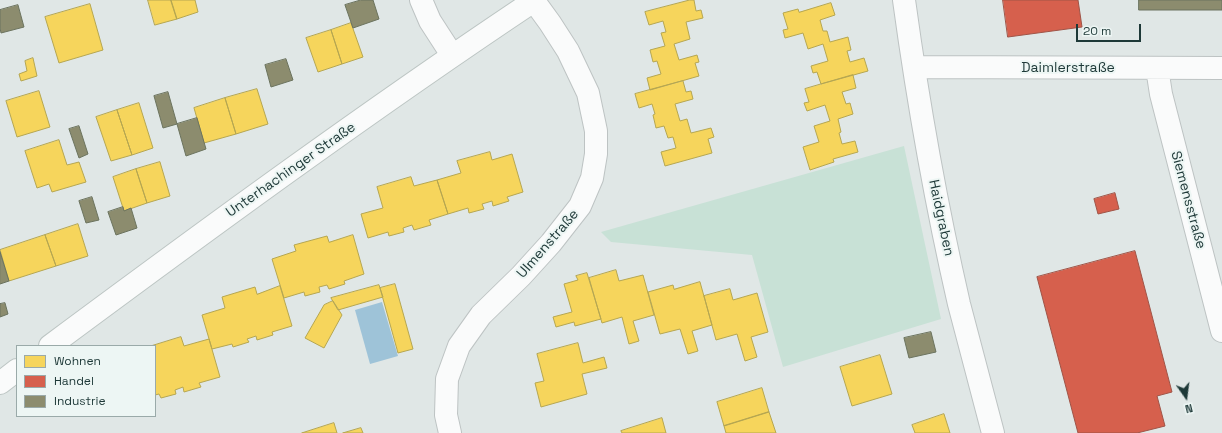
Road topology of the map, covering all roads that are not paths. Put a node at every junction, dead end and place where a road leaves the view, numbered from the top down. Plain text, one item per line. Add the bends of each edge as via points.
1 (421, 0) edge
2 (535, 0) edge
3 (904, 0) edge
4 (452, 56) junction
5 (914, 67) junction
6 (1157, 68) junction
7 (1222, 68) edge
8 (1222, 331) edge
9 (51, 345) edge
10 (16, 371) edge
11 (0, 383) edge
12 (450, 433) edge
13 (993, 433) edge

1 - 4 street via 430,21
2 - 4 street, Unterhachinger Straße
2 - 12 street, Ulmenstraße via 568,51 588,93 596,131 592,178 580,206 551,243 481,315 459,346 447,379 446,415
3 - 5 street, Haidgraben
4 - 9 street, Unterhachinger Straße via 223,218
5 - 6 street, Daimlerstraße
5 - 13 street, Haidgraben via 934,187 958,297
6 - 7 street, Daimlerstraße
6 - 8 street, Siemensstraße via 1161,94
10 - 11 street

